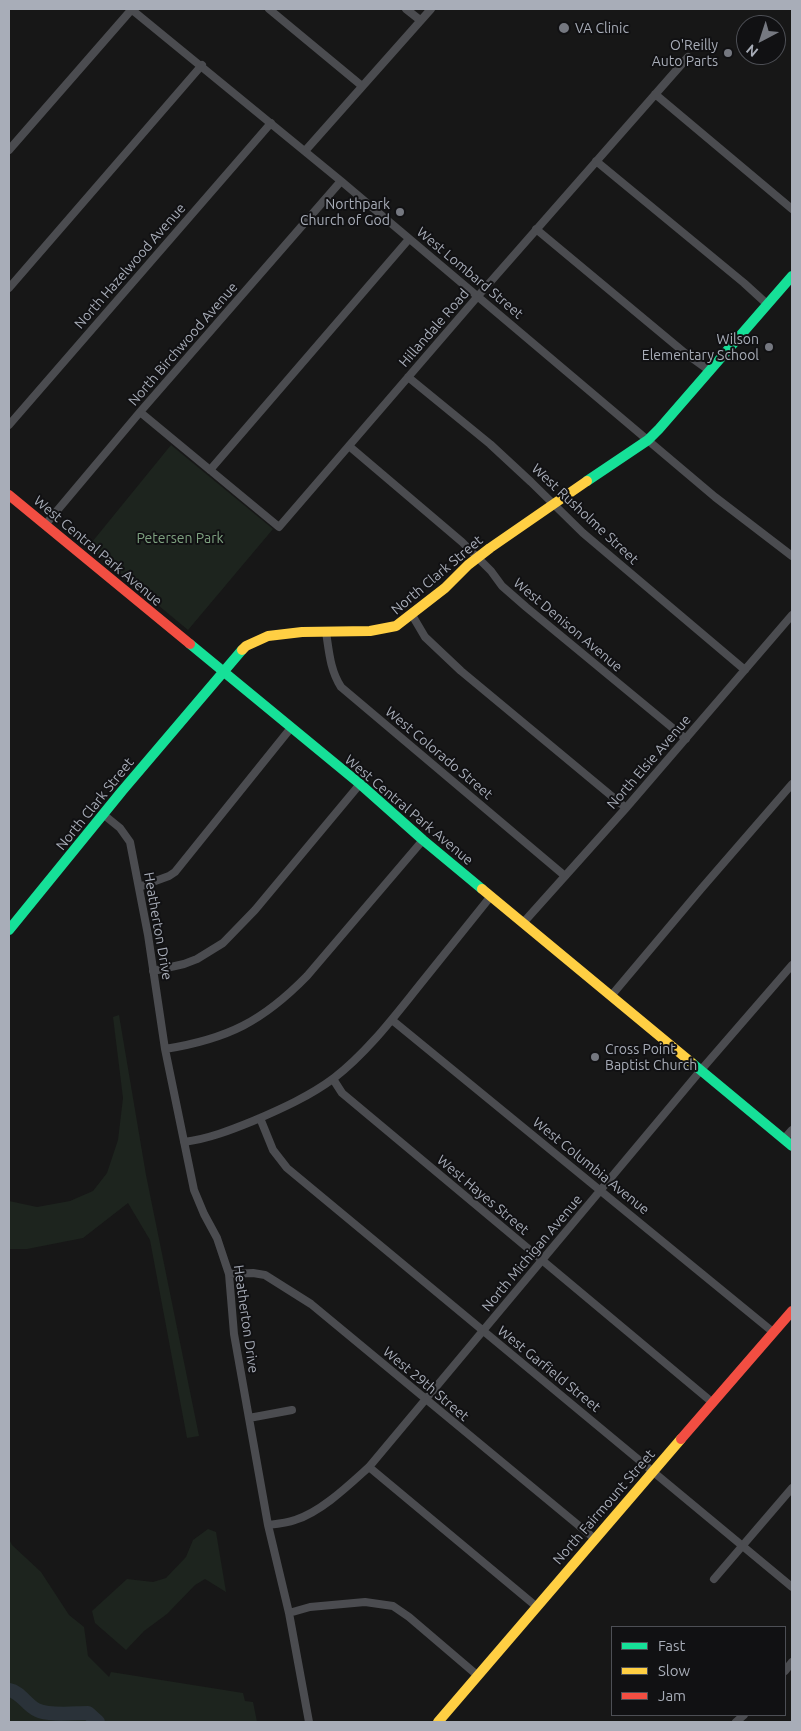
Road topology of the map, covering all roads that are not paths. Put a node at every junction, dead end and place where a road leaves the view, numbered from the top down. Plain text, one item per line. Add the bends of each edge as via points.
1 (132, 9) edge
2 (269, 9) edge
3 (406, 9) edge
4 (431, 9) edge
5 (420, 20) junction
6 (688, 57) dead end
7 (202, 65) junction
8 (362, 86) junction
9 (655, 94) junction
10 (271, 123) junction
11 (9, 150) edge
12 (305, 151) junction
13 (596, 161) junction
14 (341, 181) junction
15 (792, 209) edge
16 (536, 229) junction
17 (409, 239) junction
18 (792, 276) edge
19 (9, 288) edge
20 (478, 296) junction
21 (767, 304) junction
22 (710, 371) junction
23 (408, 377) junction
24 (140, 412) junction
25 (9, 425) edge
26 (648, 440) junction
27 (349, 446) junction
28 (210, 470) junction
29 (9, 495) edge
30 (554, 503) junction
31 (45, 525) junction
32 (792, 556) edge
33 (478, 557) junction
34 (412, 615) junction
35 (792, 615) edge
36 (326, 632) junction
37 (745, 670) junction
38 (222, 672) junction
39 (290, 729) junction
40 (686, 739) junction
41 (360, 784) junction
42 (792, 784) edge
43 (626, 808) junction
44 (104, 816) junction
45 (423, 840) junction
46 (565, 876) junction
47 (139, 887) junction
48 (490, 896) junction
49 (522, 923) junction
50 (9, 930) edge
51 (792, 965) edge
52 (153, 971) junction
53 (612, 996) junction
54 (392, 1020) junction
55 (165, 1049) junction
56 (701, 1070) junction
57 (333, 1079) junction
58 (260, 1118) junction
59 (792, 1130) edge
60 (184, 1142) junction
61 (788, 1142) edge
62 (600, 1190) junction
63 (541, 1261) junction
64 (229, 1274) junction
65 (792, 1311) edge
66 (483, 1331) junction
67 (773, 1332) junction
68 (425, 1400) junction
69 (714, 1403) junction
70 (292, 1410) dead end
71 (249, 1418) junction
72 (369, 1467) junction
73 (654, 1471) junction
74 (792, 1488) edge
75 (268, 1525) junction
76 (595, 1539) junction
77 (743, 1544) junction
78 (714, 1579) dead end
79 (792, 1586) edge
80 (537, 1607) junction
81 (289, 1613) junction
82 (477, 1675) junction
83 (309, 1722) edge
84 (438, 1722) edge

1 - 7 street, West Lombard Street
1 - 11 street
2 - 8 street
3 - 5 street
4 - 5 street
5 - 8 street
6 - 9 street, Hillandale Road
7 - 10 street, West Lombard Street
7 - 19 street
8 - 12 street
9 - 13 street, Hillandale Road
9 - 15 street
10 - 12 street, West Lombard Street
10 - 25 street, North Hazelwood Avenue
12 - 14 street, West Lombard Street
13 - 16 street, Hillandale Road
13 - 21 street
14 - 17 street, West Lombard Street
14 - 24 street, North Birchwood Avenue
16 - 20 street, Hillandale Road
16 - 22 street
17 - 20 street, West Lombard Street
17 - 28 street
18 - 21 street, North Clark Street
20 - 23 street, Hillandale Road
20 - 26 street, West Lombard Street
21 - 22 street, North Clark Street
22 - 26 street, North Clark Street
23 - 27 street, Hillandale Road
23 - 30 street, West Rusholme Street via 490,444
24 - 28 street
24 - 31 street, North Birchwood Avenue
26 - 30 street, North Clark Street
26 - 32 street, West Lombard Street
27 - 28 street, Hillandale Road via 279,527
27 - 33 street, West Denison Avenue
29 - 31 street, West Central Park Avenue
30 - 33 street, North Clark Street
30 - 37 street, West Rusholme Street via 618,563
31 - 38 street, West Central Park Avenue
33 - 34 street, North Clark Street
33 - 40 street, West Denison Avenue via 502,586
34 - 36 street, North Clark Street via 396,626 384,629
34 - 43 street via 425,637 461,671
35 - 37 street, North Elsie Avenue
36 - 38 street, North Clark Street via 268,636 246,646
36 - 46 street, West Colorado Street via 331,664 341,687
37 - 40 street, North Elsie Avenue
38 - 39 street, West Central Park Avenue
38 - 44 street, North Clark Street
39 - 41 street, West Central Park Avenue
39 - 47 street via 175,872
40 - 43 street, North Elsie Avenue
41 - 45 street, West Central Park Avenue
41 - 52 street via 255,910 223,943 197,959
42 - 53 street
43 - 46 street, North Elsie Avenue
44 - 47 street, Heatherton Drive via 120,828 130,842
44 - 50 street, North Clark Street
45 - 48 street, West Central Park Avenue
45 - 55 street via 287,997 234,1031
46 - 49 street, North Elsie Avenue
47 - 52 street, Heatherton Drive
48 - 49 street, West Central Park Avenue
48 - 54 street
49 - 53 street, West Central Park Avenue
51 - 56 street, North Michigan Avenue
52 - 55 street, Heatherton Drive
53 - 56 street, West Central Park Avenue
54 - 57 street
54 - 62 street, West Columbia Avenue
55 - 60 street, Heatherton Drive
56 - 61 street, West Central Park Avenue
56 - 62 street, North Michigan Avenue
57 - 58 street via 318,1090
57 - 63 street, West Hayes Street via 342,1093
58 - 60 street via 200,1140
58 - 66 street, West Garfield Street via 273,1150 287,1168
59 - 61 street
60 - 64 street, Heatherton Drive via 194,1190 217,1238
62 - 63 street, North Michigan Avenue
62 - 67 street, West Columbia Avenue
63 - 66 street, North Michigan Avenue
63 - 69 street, West Hayes Street
64 - 68 street, West 29th Street via 265,1275 284,1286 311,1304
64 - 71 street, Heatherton Drive via 234,1334
65 - 67 street, North Fairmount Street
66 - 68 street, North Michigan Avenue
66 - 73 street, West Garfield Street
67 - 69 street, North Fairmount Street
68 - 72 street, North Michigan Avenue
68 - 76 street, West 29th Street
69 - 73 street, North Fairmount Street
70 - 71 street
71 - 75 street, Heatherton Drive
72 - 75 street, North Michigan Avenue via 340,1493 311,1512 296,1520
72 - 80 street
73 - 76 street, North Fairmount Street
73 - 77 street, West Garfield Street
74 - 77 street
75 - 81 street, Heatherton Drive
76 - 80 street, North Fairmount Street
77 - 78 street
77 - 79 street, West Garfield Street
80 - 82 street, North Fairmount Street
81 - 82 street via 310,1607 365,1602 394,1606
81 - 83 street, Heatherton Drive
82 - 84 street, North Fairmount Street

